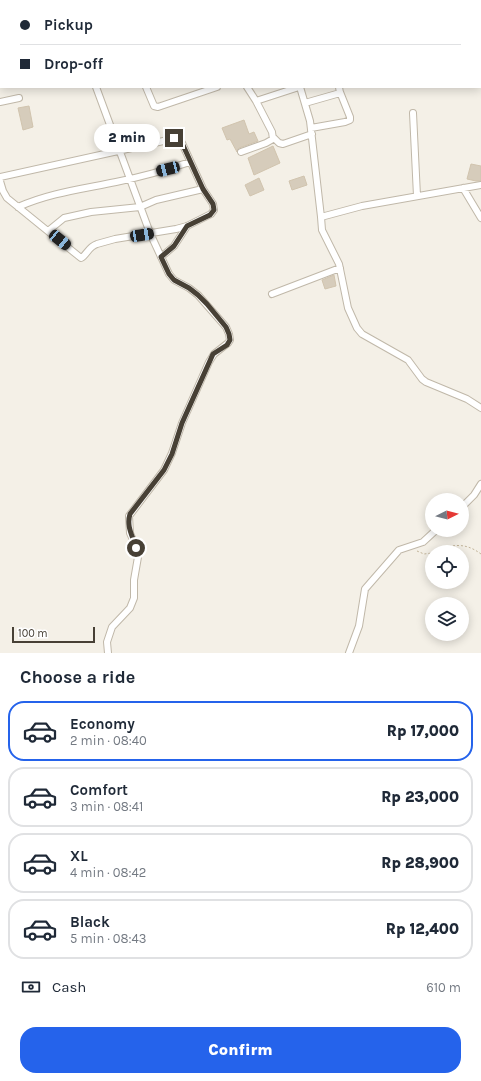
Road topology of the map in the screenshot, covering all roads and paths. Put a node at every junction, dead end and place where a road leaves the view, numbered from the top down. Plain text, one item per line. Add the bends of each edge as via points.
1 (96, 88) edge
2 (146, 88) edge
3 (211, 88) edge
4 (248, 88) edge
5 (296, 88) edge
6 (299, 88) edge
7 (340, 89) edge
8 (200, 90) edge
9 (19, 98) dead end
10 (256, 101) junction
11 (0, 102) edge
12 (305, 103) junction
13 (413, 113) dead end
14 (311, 131) junction
15 (273, 137) junction
16 (120, 151) junction
17 (241, 152) dead end
18 (190, 162) junction
19 (0, 177) edge
20 (130, 178) junction
21 (0, 181) edge
22 (481, 185) edge
23 (463, 188) junction
24 (203, 189) junction
25 (417, 196) junction
26 (18, 207) junction
27 (140, 207) junction
28 (321, 217) junction
29 (481, 218) edge
30 (187, 226) junction
31 (48, 231) junction
32 (150, 233) junction
33 (161, 257) junction
34 (340, 268) junction
35 (272, 294) dead end
36 (481, 408) edge
37 (481, 484) edge
38 (469, 500) edge
39 (428, 537) edge
40 (469, 546) edge
41 (405, 547) junction
42 (425, 554) edge
43 (481, 554) edge
44 (108, 653) edge
45 (349, 653) edge

1 - 16 street
2 - 8 street via 156,107
3 - 8 street
4 - 10 street
5 - 10 street
6 - 12 street
7 - 12 street via 340,93
7 - 14 street via 350,120
9 - 11 street
10 - 15 street
12 - 14 street
13 - 25 street
14 - 15 street via 283,144
14 - 28 street
15 - 17 street via 266,143
16 - 18 street via 177,138 182,143
16 - 19 street
16 - 20 street
18 - 20 street
18 - 24 street
20 - 26 street via 57,193
20 - 27 street
21 - 26 street via 5,195
22 - 23 street
23 - 25 street
23 - 29 street
24 - 27 street via 156,200
24 - 30 street via 213,204 213,211
25 - 28 street via 356,207
26 - 31 street
27 - 31 street via 91,212 64,218
27 - 32 street
28 - 34 street via 322,230
30 - 32 street
30 - 33 street via 174,246
31 - 32 street via 81,258 84,258 96,244
32 - 33 street
33 - 44 street via 174,280 189,288 207,304 226,327 230,340 213,354 164,470 130,514 130,533 138,557 134,598 130,608 112,627 107,642
34 - 35 street
34 - 36 street via 348,308 360,332 408,360 428,383
37 - 38 street
39 - 41 street via 423,542
40 - 43 path
41 - 42 path
41 - 45 street via 394,555 365,588 359,626

